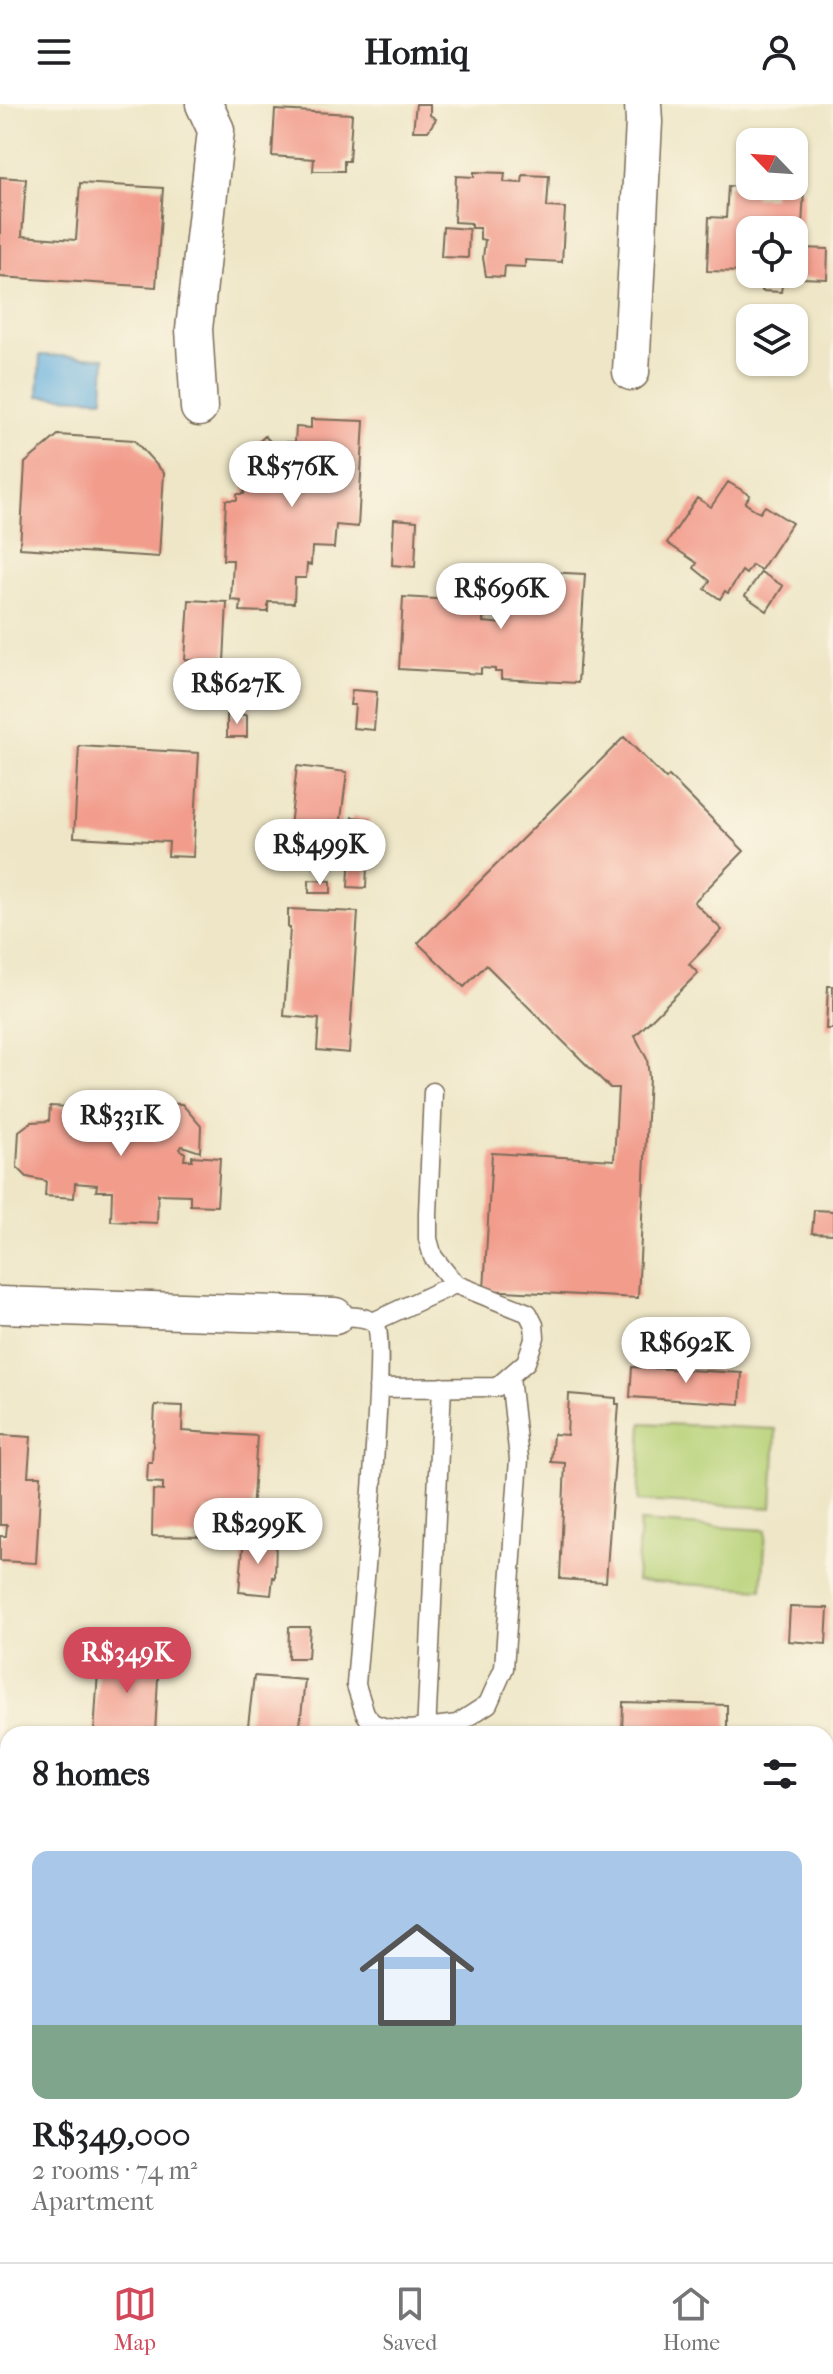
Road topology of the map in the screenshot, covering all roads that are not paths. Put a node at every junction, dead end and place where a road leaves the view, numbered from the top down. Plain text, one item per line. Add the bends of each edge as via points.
1 (204, 104) edge
2 (643, 104) edge
3 (631, 372) dead end
4 (199, 408) dead end
5 (433, 1092) dead end
6 (455, 1284) junction
7 (0, 1305) edge
8 (335, 1316) joint
9 (373, 1322) junction
10 (510, 1377) junction
11 (442, 1387) junction
12 (378, 1388) junction
13 (371, 1726) edge
14 (426, 1726) edge
15 (466, 1726) edge

1 - 4 street via 216,130 194,329
2 - 3 street
5 - 6 lane via 428,1239 433,1257
6 - 9 lane
6 - 10 lane via 528,1313 534,1325 532,1349
7 - 8 street
8 - 9 lane
9 - 12 lane via 378,1332
10 - 11 lane via 497,1387
10 - 15 lane via 519,1459 504,1668 488,1704
11 - 12 lane
11 - 14 lane
12 - 13 lane via 356,1685

